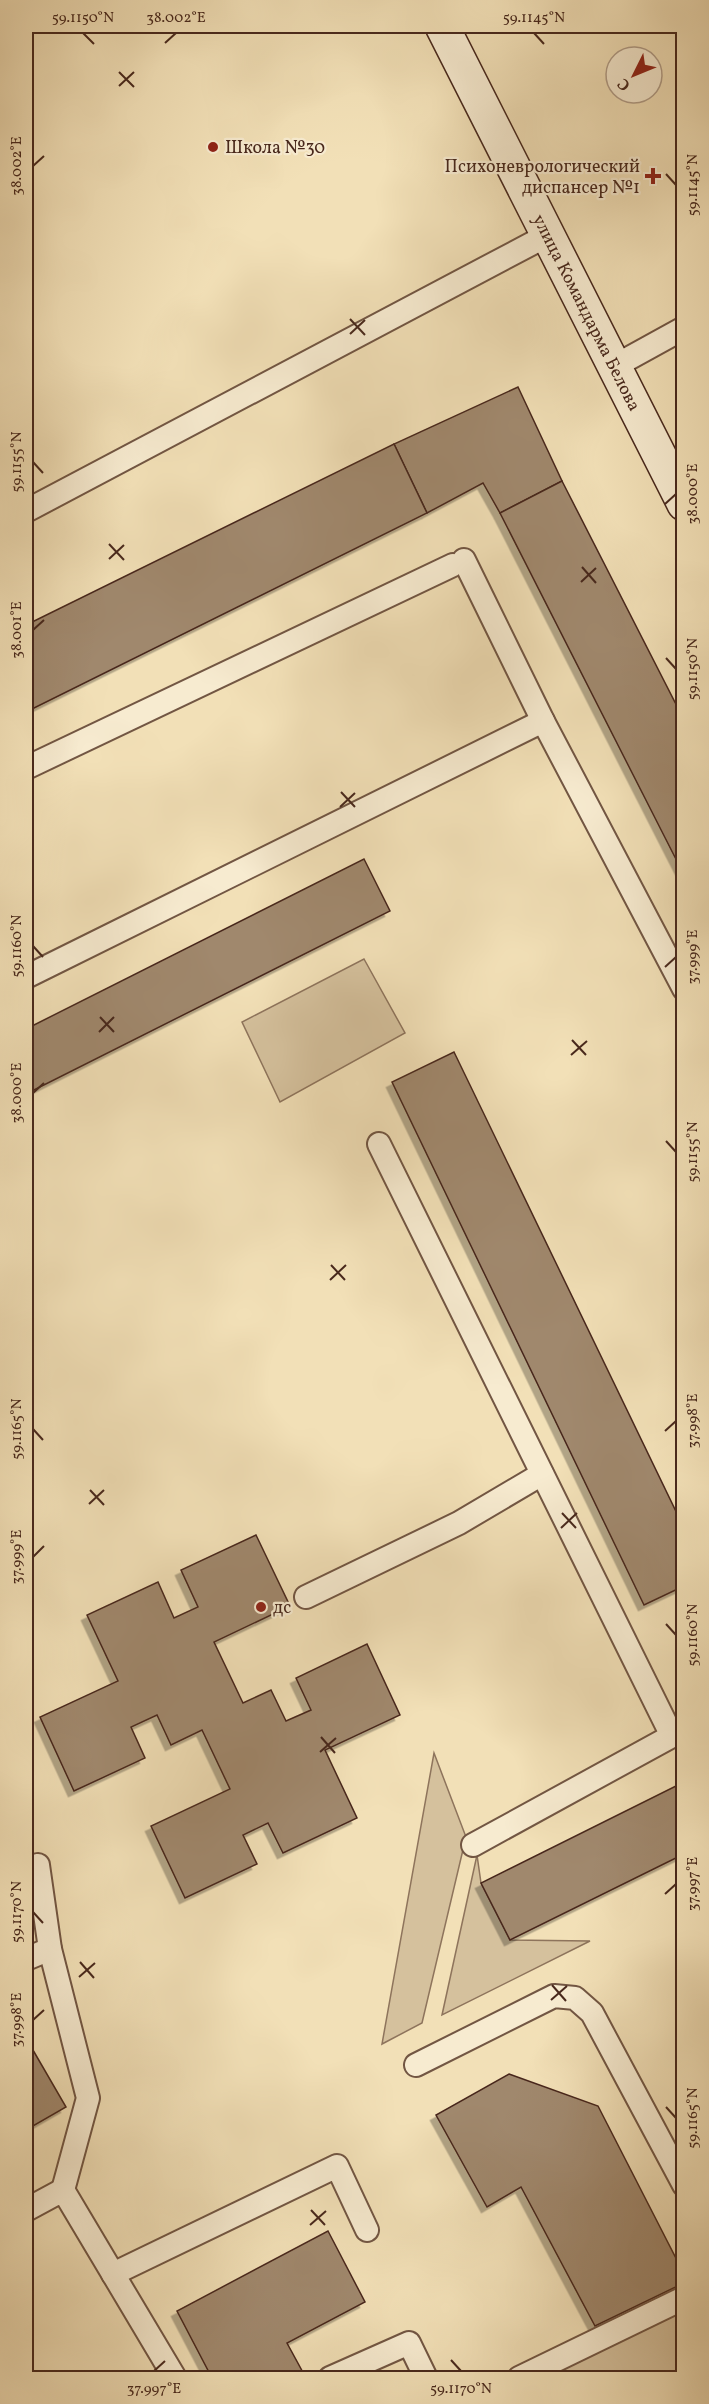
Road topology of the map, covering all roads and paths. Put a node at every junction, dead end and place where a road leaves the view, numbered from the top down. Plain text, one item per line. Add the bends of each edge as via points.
1 (442, 26) edge
2 (548, 235) junction
3 (684, 328) edge
4 (615, 366) junction
5 (684, 504) edge
6 (26, 511) edge
7 (543, 721) junction
8 (26, 768) edge
9 (26, 977) edge
10 (684, 989) edge
11 (379, 1144) dead end
12 (542, 1474) junction
13 (306, 1597) dead end
14 (678, 1733) edge
15 (473, 1845) dead end
16 (38, 1865) dead end
17 (50, 1949) junction
18 (26, 1959) edge
19 (416, 2065) dead end
20 (684, 2185) edge
21 (63, 2190) junction
22 (26, 2210) edge
23 (366, 2230) dead end
24 (113, 2274) junction
25 (684, 2298) edge
26 (176, 2379) edge
27 (330, 2379) edge
28 (426, 2379) edge
29 (519, 2379) edge

1 - 2 main road, улица Командарма Белова
2 - 4 main road, улица Командарма Белова
2 - 6 lane
3 - 4 lane
4 - 5 main road, улица Командарма Белова
7 - 8 lane via 459,563
7 - 9 lane
7 - 10 lane
11 - 12 lane
12 - 13 lane via 459,1522
12 - 14 lane
14 - 15 lane
16 - 17 lane
17 - 18 lane
17 - 21 lane via 88,2098
19 - 20 lane via 554,1996 575,1998 592,2013
21 - 22 lane
21 - 24 lane
23 - 24 lane via 337,2166
24 - 26 lane
25 - 29 lane
27 - 28 lane via 409,2343

